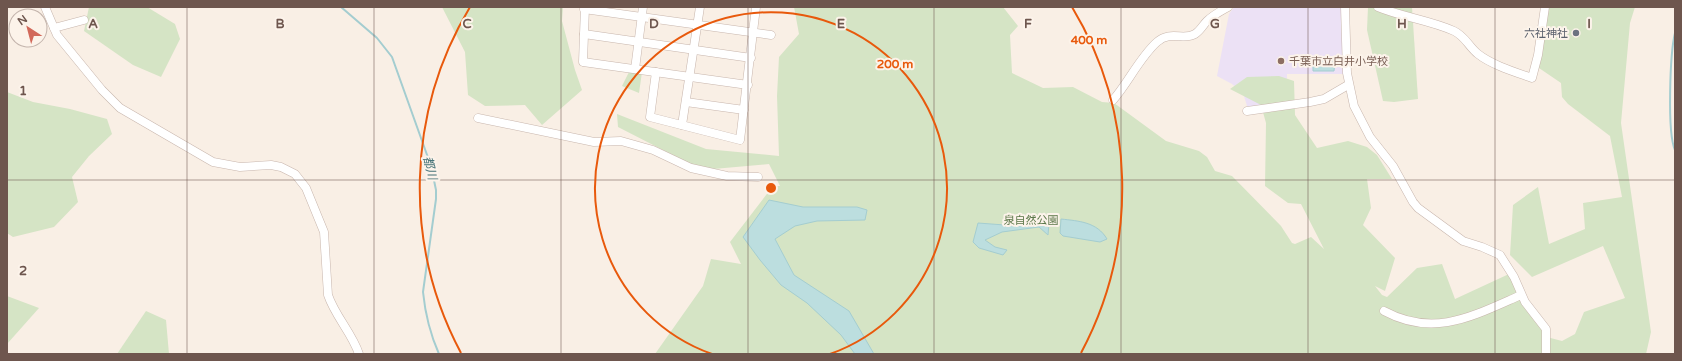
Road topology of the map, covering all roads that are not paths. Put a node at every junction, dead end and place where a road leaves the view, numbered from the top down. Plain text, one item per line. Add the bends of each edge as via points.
1 (45, 7) edge
2 (643, 7) edge
3 (700, 7) edge
4 (756, 7) edge
5 (1228, 7) edge
6 (1345, 7) edge
7 (1378, 7) edge
8 (1545, 7) edge
9 (584, 8) edge
10 (642, 16) junction
11 (84, 20) dead end
12 (697, 24) junction
13 (54, 28) junction
14 (753, 32) junction
15 (584, 34) junction
16 (771, 34) dead end
17 (639, 42) junction
18 (694, 49) junction
19 (751, 58) junction
20 (635, 69) junction
21 (656, 72) junction
22 (690, 77) junction
23 (748, 85) junction
24 (1348, 85) junction
25 (1112, 100) dead end
26 (686, 102) junction
27 (744, 110) junction
28 (1247, 111) dead end
29 (478, 118) dead end
30 (682, 125) junction
31 (758, 177) dead end
32 (1520, 296) junction
33 (1384, 311) dead end
34 (359, 354) edge
35 (1546, 354) edge

1 - 13 street
2 - 10 street
3 - 12 street
4 - 14 street
5 - 25 street via 1195,34 1171,36 1158,41 1124,88
6 - 24 street
7 - 8 street via 1454,31 1462,36 1477,54 1532,78
9 - 10 street
9 - 15 street
10 - 12 street
10 - 17 street
11 - 13 street
12 - 14 street
12 - 18 street
13 - 34 street via 67,48 120,108 213,162 240,167 271,165 295,174 306,188 324,232 328,295
14 - 16 street
14 - 19 street
15 - 17 street
15 - 20 street via 583,62
17 - 18 street
17 - 20 street
18 - 19 street
18 - 22 street
19 - 23 street
20 - 21 street
21 - 22 street
21 - 30 street via 650,117
22 - 23 street
22 - 26 street
23 - 27 street
24 - 28 street via 1324,99
24 - 32 street via 1359,118 1376,146 1393,166 1413,202 1463,241 1500,255 1514,277
26 - 27 street
26 - 30 street
27 - 30 street via 740,140
29 - 31 street via 594,142 621,141 653,150 691,168 727,176
32 - 33 street via 1474,316 1444,324 1407,322
32 - 35 street via 1546,329

